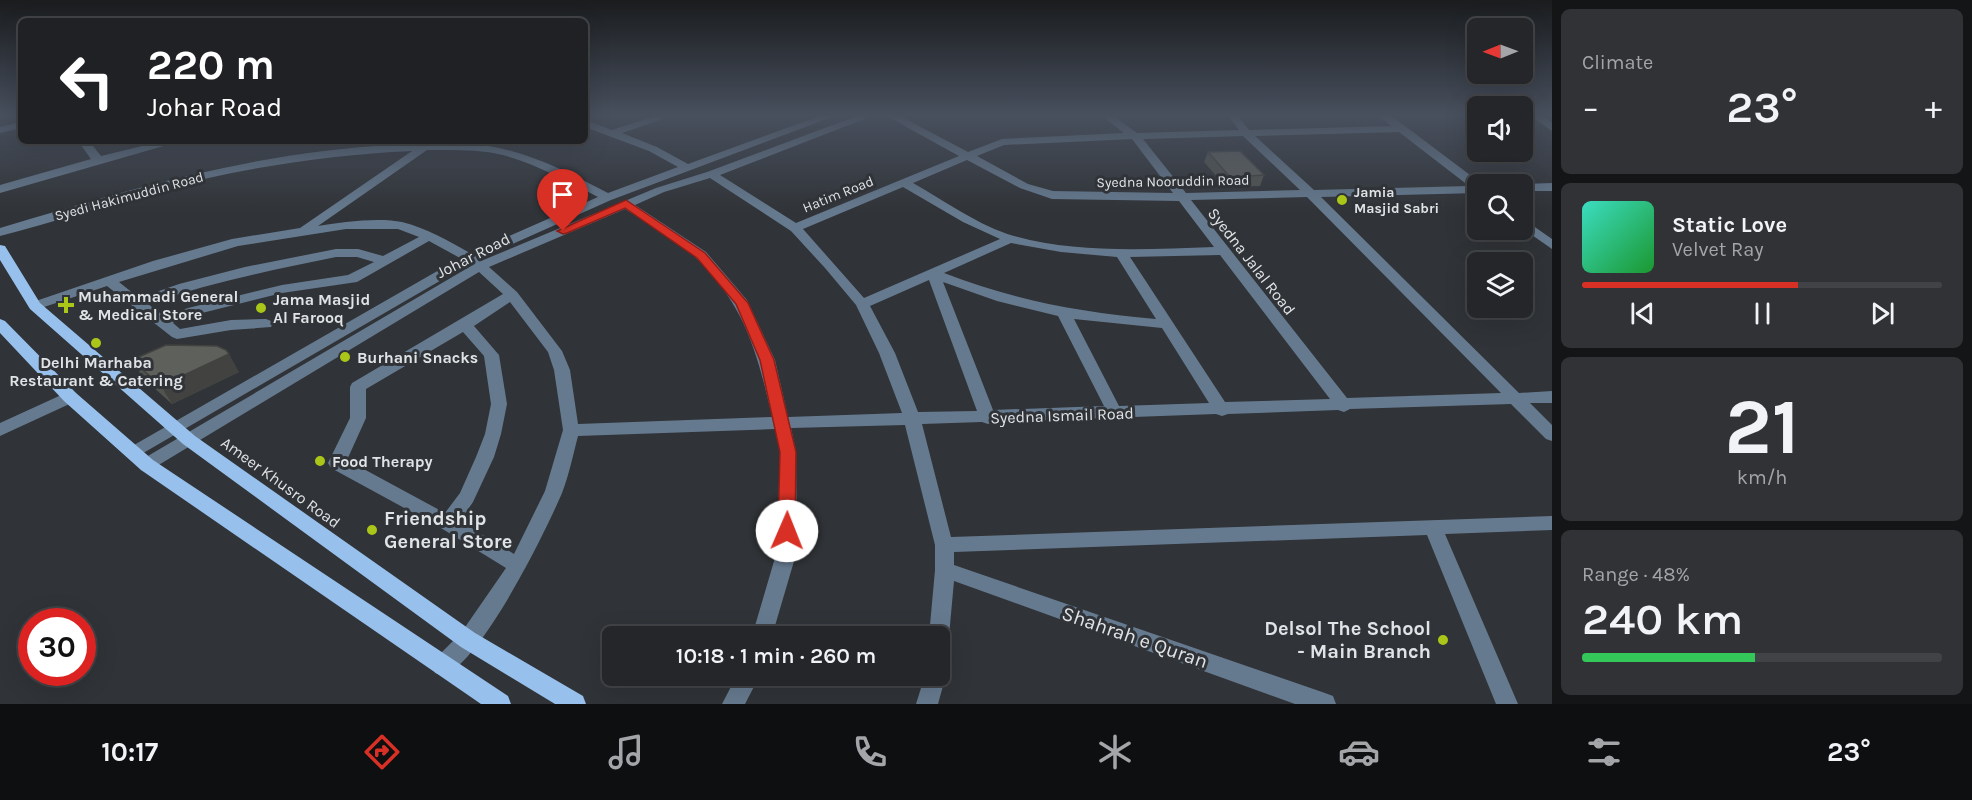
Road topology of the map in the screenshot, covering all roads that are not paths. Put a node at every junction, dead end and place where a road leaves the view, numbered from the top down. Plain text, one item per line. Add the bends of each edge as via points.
1 (88, 147) edge
2 (152, 147) edge
3 (371, 147) edge
4 (425, 147) joint
5 (430, 147) edge
6 (466, 147) edge
7 (647, 147) edge
8 (760, 147) edge
9 (775, 147) edge
10 (950, 147) edge
11 (991, 147) edge
12 (1143, 147) edge
13 (1261, 147) edge
14 (1424, 147) edge
15 (969, 157) junction
16 (98, 160) junction
17 (686, 167) junction
18 (710, 169) junction
19 (1467, 180) edge
20 (904, 183) junction
21 (1467, 188) edge
22 (1533, 188) edge
23 (1552, 188) edge
24 (0, 189) edge
25 (1310, 193) junction
26 (607, 197) junction
27 (1181, 197) junction
28 (626, 204) junction
29 (795, 228) junction
30 (303, 230) junction
31 (1533, 231) edge
32 (0, 232) edge
33 (429, 236) junction
34 (1010, 239) junction
35 (1552, 246) edge
36 (0, 249) edge
37 (1224, 251) junction
38 (1121, 253) junction
39 (386, 261) junction
40 (475, 262) junction
41 (933, 273) junction
42 (108, 280) junction
43 (512, 295) junction
44 (137, 303) junction
45 (862, 304) junction
46 (35, 306) junction
47 (1063, 312) junction
48 (162, 322) junction
49 (0, 324) edge
50 (266, 324) dead end
51 (1166, 324) junction
52 (465, 325) junction
53 (70, 397) junction
54 (1552, 397) edge
55 (1516, 398) junction
56 (1344, 406) junction
57 (1222, 410) junction
58 (1115, 413) junction
59 (988, 418) junction
60 (912, 419) junction
61 (781, 422) junction
62 (175, 429) junction
63 (0, 430) edge
64 (571, 430) junction
65 (1552, 435) edge
66 (189, 440) junction
67 (140, 459) junction
68 (448, 523) junction
69 (1552, 523) edge
70 (1433, 528) junction
71 (944, 545) junction
72 (518, 566) junction
73 (945, 570) junction
74 (768, 626) edge
75 (940, 626) edge
76 (468, 640) junction
77 (443, 666) junction
78 (743, 686) edge
79 (933, 686) edge
80 (500, 704) edge
81 (575, 704) edge
82 (733, 704) edge
83 (927, 704) edge
84 (1325, 704) edge
85 (1507, 704) edge

1 - 16 street
2 - 16 street
3 - 32 street, Syedi Hakimuddin Road via 221,172 128,193
4 - 5 street, Syedi Hakimuddin Road
4 - 30 street
6 - 26 street, Syedi Hakimuddin Road via 507,153
7 - 17 street
8 - 18 street, Johar Road
9 - 18 street, Johar Road
10 - 15 street, Syedna Nooruddin Road
11 - 15 street, Hatim Road
12 - 27 street, Syedna Jalal Road
13 - 25 street
14 - 19 street
15 - 20 street, Hatim Road
15 - 27 street, Syedna Nooruddin Road via 1024,186 1052,195
16 - 24 street
17 - 18 street, Johar Road
17 - 26 street, Johar Road
18 - 28 street, Johar Road
18 - 29 street
20 - 29 street, Hatim Road
20 - 34 street
21 - 25 street, Syedna Nooruddin Road
22 - 23 street
25 - 27 street, Syedna Nooruddin Road
25 - 55 street
26 - 40 street, Johar Road
27 - 37 street, Syedna Jalal Road
28 - 40 street, Johar Road
28 - 61 street via 701,255 742,303 767,360
29 - 45 street
30 - 33 street via 399,225
30 - 42 street via 237,242
31 - 35 street
33 - 39 street
33 - 40 street
34 - 38 street
34 - 41 street
36 - 46 main road, Ameer Khusro Road
37 - 38 street
37 - 56 street, Syedna Jalal Road
38 - 51 street
39 - 44 street via 358,253 336,253 245,271
39 - 48 street via 352,279 282,290
40 - 43 street
40 - 62 street, Johar Road
40 - 66 street, Johar Road
41 - 45 street
41 - 47 street via 978,292
41 - 59 street
42 - 44 street
42 - 46 street
43 - 52 street
43 - 64 street via 555,351 562,370
44 - 48 street
45 - 60 street via 887,353
46 - 62 main road, Ameer Khusro Road
47 - 51 street
47 - 58 street
48 - 50 street via 177,334
49 - 53 main road
51 - 57 street
52 - 68 street via 491,355 499,404 485,457
52 - 68 street via 358,387 358,418 337,463
53 - 63 street
53 - 67 main road
54 - 55 street, Syedna Ismail Road
55 - 56 street, Syedna Ismail Road
55 - 65 street
56 - 57 street, Syedna Ismail Road
57 - 58 street, Syedna Ismail Road
58 - 59 street, Syedna Ismail Road
59 - 60 street, Syedna Ismail Road
60 - 61 street, Syedna Ismail Road
60 - 71 street
61 - 64 street, Syedna Ismail Road
61 - 74 street via 788,452 786,551
62 - 66 main road, Ameer Khusro Road
62 - 67 street, Johar Road
64 - 72 street via 554,491
66 - 67 street, Johar Road
66 - 76 main road, Ameer Khusro Road
67 - 77 main road
68 - 72 street
69 - 70 street
70 - 71 street
70 - 85 street
71 - 73 street
72 - 76 street
73 - 75 street
73 - 84 street, Shahrah e Quran
76 - 77 street
76 - 81 main road, Ameer Khusro Road
77 - 80 main road
78 - 82 street
79 - 83 street

